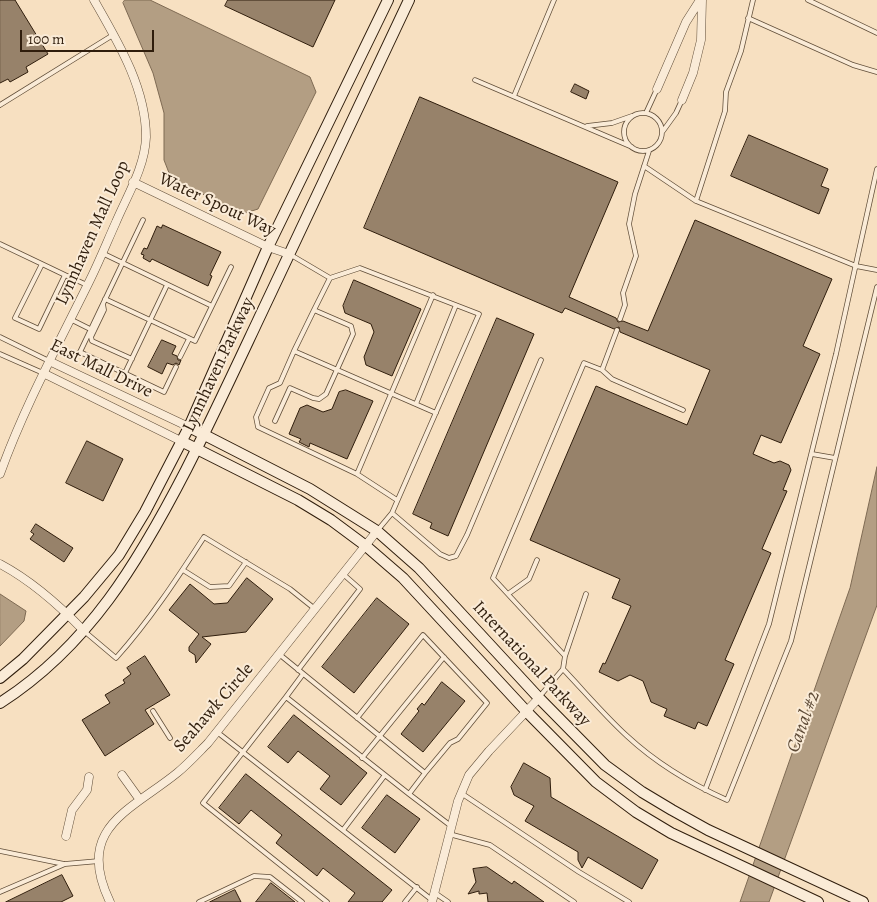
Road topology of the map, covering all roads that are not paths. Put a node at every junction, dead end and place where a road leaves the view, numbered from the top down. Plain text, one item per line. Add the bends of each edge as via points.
1 (94, 0) edge
2 (388, 0) edge
3 (409, 0) edge
4 (554, 0) edge
5 (701, 0) edge
6 (753, 0) edge
7 (808, 0) edge
8 (748, 18) junction
9 (877, 33) edge
10 (114, 35) junction
11 (877, 72) edge
12 (475, 80) dead end
13 (657, 89) joint
14 (514, 96) junction
15 (682, 100) joint
16 (0, 105) edge
17 (646, 113) junction
18 (634, 116) junction
19 (585, 126) junction
20 (663, 131) junction
21 (632, 147) junction
22 (649, 151) junction
23 (644, 166) junction
24 (877, 169) edge
25 (133, 182) junction
26 (696, 201) junction
27 (143, 220) dead end
28 (0, 244) edge
29 (268, 247) junction
30 (102, 253) junction
31 (289, 254) junction
32 (123, 263) junction
33 (42, 264) junction
34 (856, 266) junction
35 (231, 267) dead end
36 (877, 270) edge
37 (65, 275) junction
38 (330, 278) junction
39 (167, 285) junction
40 (88, 286) junction
41 (877, 287) edge
42 (433, 295) junction
43 (106, 299) junction
44 (103, 304) junction
45 (456, 305) junction
46 (212, 306) junction
47 (314, 310) junction
48 (70, 319) junction
49 (620, 319) dead end
50 (150, 320) junction
51 (90, 329) junction
52 (617, 330) dead end
53 (0, 337) edge
54 (189, 339) junction
55 (294, 351) junction
56 (0, 354) edge
57 (180, 357) dead end
58 (132, 359) junction
59 (541, 360) dead end
60 (49, 361) junction
61 (176, 367) dead end
62 (337, 369) junction
63 (602, 370) junction
64 (43, 373) junction
65 (125, 373) junction
66 (280, 383) junction
67 (290, 388) junction
68 (392, 392) junction
69 (416, 404) junction
70 (683, 410) dead end
71 (436, 413) junction
72 (275, 421) dead end
73 (188, 427) junction
74 (204, 435) junction
75 (181, 441) junction
76 (197, 448) junction
77 (812, 454) junction
78 (835, 458) junction
79 (0, 474) edge
80 (357, 474) junction
81 (397, 500) junction
82 (392, 513) junction
83 (377, 531) junction
84 (366, 546) junction
85 (537, 560) dead end
86 (246, 562) junction
87 (0, 564) edge
88 (183, 570) junction
89 (343, 574) junction
90 (508, 594) junction
91 (586, 594) dead end
92 (315, 609) junction
93 (67, 614) junction
94 (84, 631) junction
95 (279, 654) junction
96 (565, 656) junction
97 (444, 657) junction
98 (562, 669) junction
99 (298, 670) junction
100 (303, 674) junction
101 (0, 678) edge
102 (286, 697) junction
103 (539, 698) junction
104 (0, 702) edge
105 (153, 711) dead end
106 (527, 712) junction
107 (357, 718) junction
108 (217, 732) junction
109 (380, 736) junction
110 (170, 738) dead end
111 (242, 752) junction
112 (362, 758) junction
113 (425, 773) junction
114 (122, 775) dead end
115 (385, 775) junction
116 (89, 777) dead end
117 (705, 790) junction
118 (461, 793) junction
119 (409, 794) junction
120 (140, 800) junction
121 (343, 830) junction
122 (450, 830) junction
123 (66, 836) dead end
124 (0, 851) edge
125 (99, 861) junction
126 (65, 864) junction
127 (417, 888) junction
128 (0, 892) edge
129 (433, 898) edge
130 (110, 902) edge
131 (199, 902) edge
132 (302, 902) edge
133 (327, 902) edge
134 (405, 902) edge
135 (448, 902) edge
136 (574, 902) edge
137 (629, 902) edge
138 (818, 902) edge
139 (863, 902) edge

1 - 10 street, Lynnhaven Mall Loop
2 - 29 main road, Lynnhaven Parkway
3 - 31 main road, Lynnhaven Parkway
4 - 14 lane
5 - 13 street via 686,22
5 - 15 street via 701,40
6 - 8 lane
7 - 9 lane
8 - 11 lane via 853,65
8 - 26 lane via 726,92 725,111
10 - 16 lane
10 - 25 street, Lynnhaven Mall Loop via 136,82 145,127 144,152
12 - 14 lane
13 - 17 lane
14 - 19 lane
15 - 20 lane
17 - 18 lane
17 - 20 lane via 658,120
18 - 19 lane via 612,124
18 - 21 lane via 624,131
19 - 21 lane
20 - 22 lane via 659,144
21 - 22 lane
22 - 23 lane
23 - 26 lane
23 - 49 lane via 629,224 636,256 623,293 626,305
24 - 34 lane
25 - 29 street, Water Spout Way
25 - 30 street, Lynnhaven Mall Loop
26 - 34 lane
27 - 32 lane
28 - 33 lane
29 - 31 street, Water Spout Way
29 - 73 main road, Lynnhaven Parkway
30 - 32 lane
30 - 40 street, Lynnhaven Mall Loop
31 - 38 lane
31 - 74 main road, Lynnhaven Parkway
32 - 39 lane
32 - 43 lane
33 - 37 lane
33 - 37 lane via 15,318 31,326 39,329
34 - 36 lane
34 - 77 lane
35 - 46 lane
37 - 40 lane
38 - 42 lane via 360,268
38 - 47 lane
39 - 46 lane
39 - 50 lane
40 - 48 street, Lynnhaven Mall Loop
41 - 78 lane
42 - 45 lane
42 - 68 lane
43 - 44 lane
43 - 50 lane
44 - 51 lane
44 - 58 lane via 104,310 92,341
45 - 69 lane
45 - 71 lane via 479,314
46 - 54 lane via 195,342
47 - 55 lane
47 - 62 lane via 350,326 353,334
48 - 51 lane
48 - 60 street, Lynnhaven Mall Loop
50 - 54 lane
50 - 58 lane
51 - 65 lane via 80,352
52 - 63 lane
53 - 60 lane, East Mall Drive
54 - 57 lane
55 - 62 lane
55 - 66 lane
56 - 64 lane, East Mall Drive
58 - 65 lane
59 - 82 lane via 456,556 449,558 440,554
60 - 64 street, Lynnhaven Mall Loop
60 - 73 street, East Mall Drive
61 - 65 lane via 164,392
62 - 67 lane via 326,394 319,399
62 - 68 lane
63 - 70 lane via 612,379
63 - 90 lane via 584,363 512,533 494,578
64 - 75 street, East Mall Drive
64 - 79 street, Lynnhaven Mall Loop
66 - 67 lane
66 - 80 lane via 269,388 256,417 258,428
67 - 72 lane
68 - 69 lane
68 - 80 lane
69 - 71 lane
71 - 81 lane
73 - 74 main road, International Parkway
73 - 75 main road, Lynnhaven Parkway
74 - 76 main road, Lynnhaven Parkway
74 - 83 main road, International Parkway via 310,489
75 - 76 main road, International Parkway
75 - 93 main road, Lynnhaven Parkway via 119,555
76 - 84 main road, International Parkway via 298,500
76 - 94 main road, Lynnhaven Parkway via 126,576
77 - 78 lane
77 - 117 lane via 769,624
78 - 117 lane via 791,641 727,800
80 - 81 lane
81 - 82 lane
82 - 83 lane
83 - 84 street, Seahawk Circle
83 - 103 main road, International Parkway via 419,568
84 - 89 street, Seahawk Circle
84 - 106 main road, International Parkway via 403,578
85 - 90 lane via 529,579
86 - 88 lane via 229,586 210,588
86 - 88 lane via 204,537
86 - 92 lane
87 - 93 street via 37,588
88 - 94 lane via 141,630 116,658
89 - 92 street, Seahawk Circle
89 - 99 lane via 360,589
90 - 96 lane
91 - 96 lane
92 - 95 street, Seahawk Circle
93 - 94 street
93 - 101 main road, Lynnhaven Parkway
94 - 104 main road, Lynnhaven Parkway via 45,671
95 - 99 lane
95 - 108 street, Seahawk Circle
96 - 98 lane
97 - 107 lane via 423,635
97 - 109 lane
97 - 113 lane via 486,703 458,739 450,743
98 - 103 lane
98 - 117 lane via 626,736
99 - 100 lane
100 - 102 lane
100 - 107 lane
102 - 111 lane
102 - 112 lane
103 - 106 street
103 - 139 main road, International Parkway via 605,766 672,810
105 - 110 lane
106 - 118 street via 469,775
106 - 138 main road, International Parkway via 596,782 636,812 671,833
107 - 109 lane
108 - 111 lane
108 - 120 street, Seahawk Circle via 178,772
109 - 112 lane
109 - 113 lane
111 - 121 lane
111 - 133 lane via 203,803
112 - 115 lane
113 - 119 lane
114 - 120 street
115 - 119 lane
115 - 121 lane
116 - 123 street via 87,790 72,810
118 - 122 street
118 - 137 lane
119 - 122 lane
120 - 125 street, Seahawk Circle via 117,818 108,830 101,843
121 - 127 lane
122 - 129 street
122 - 136 lane via 490,845
124 - 126 lane
125 - 126 lane
125 - 130 street, Seahawk Circle via 103,888
126 - 128 lane
127 - 129 lane
127 - 134 lane
129 - 135 lane
131 - 132 lane via 254,876 270,877

